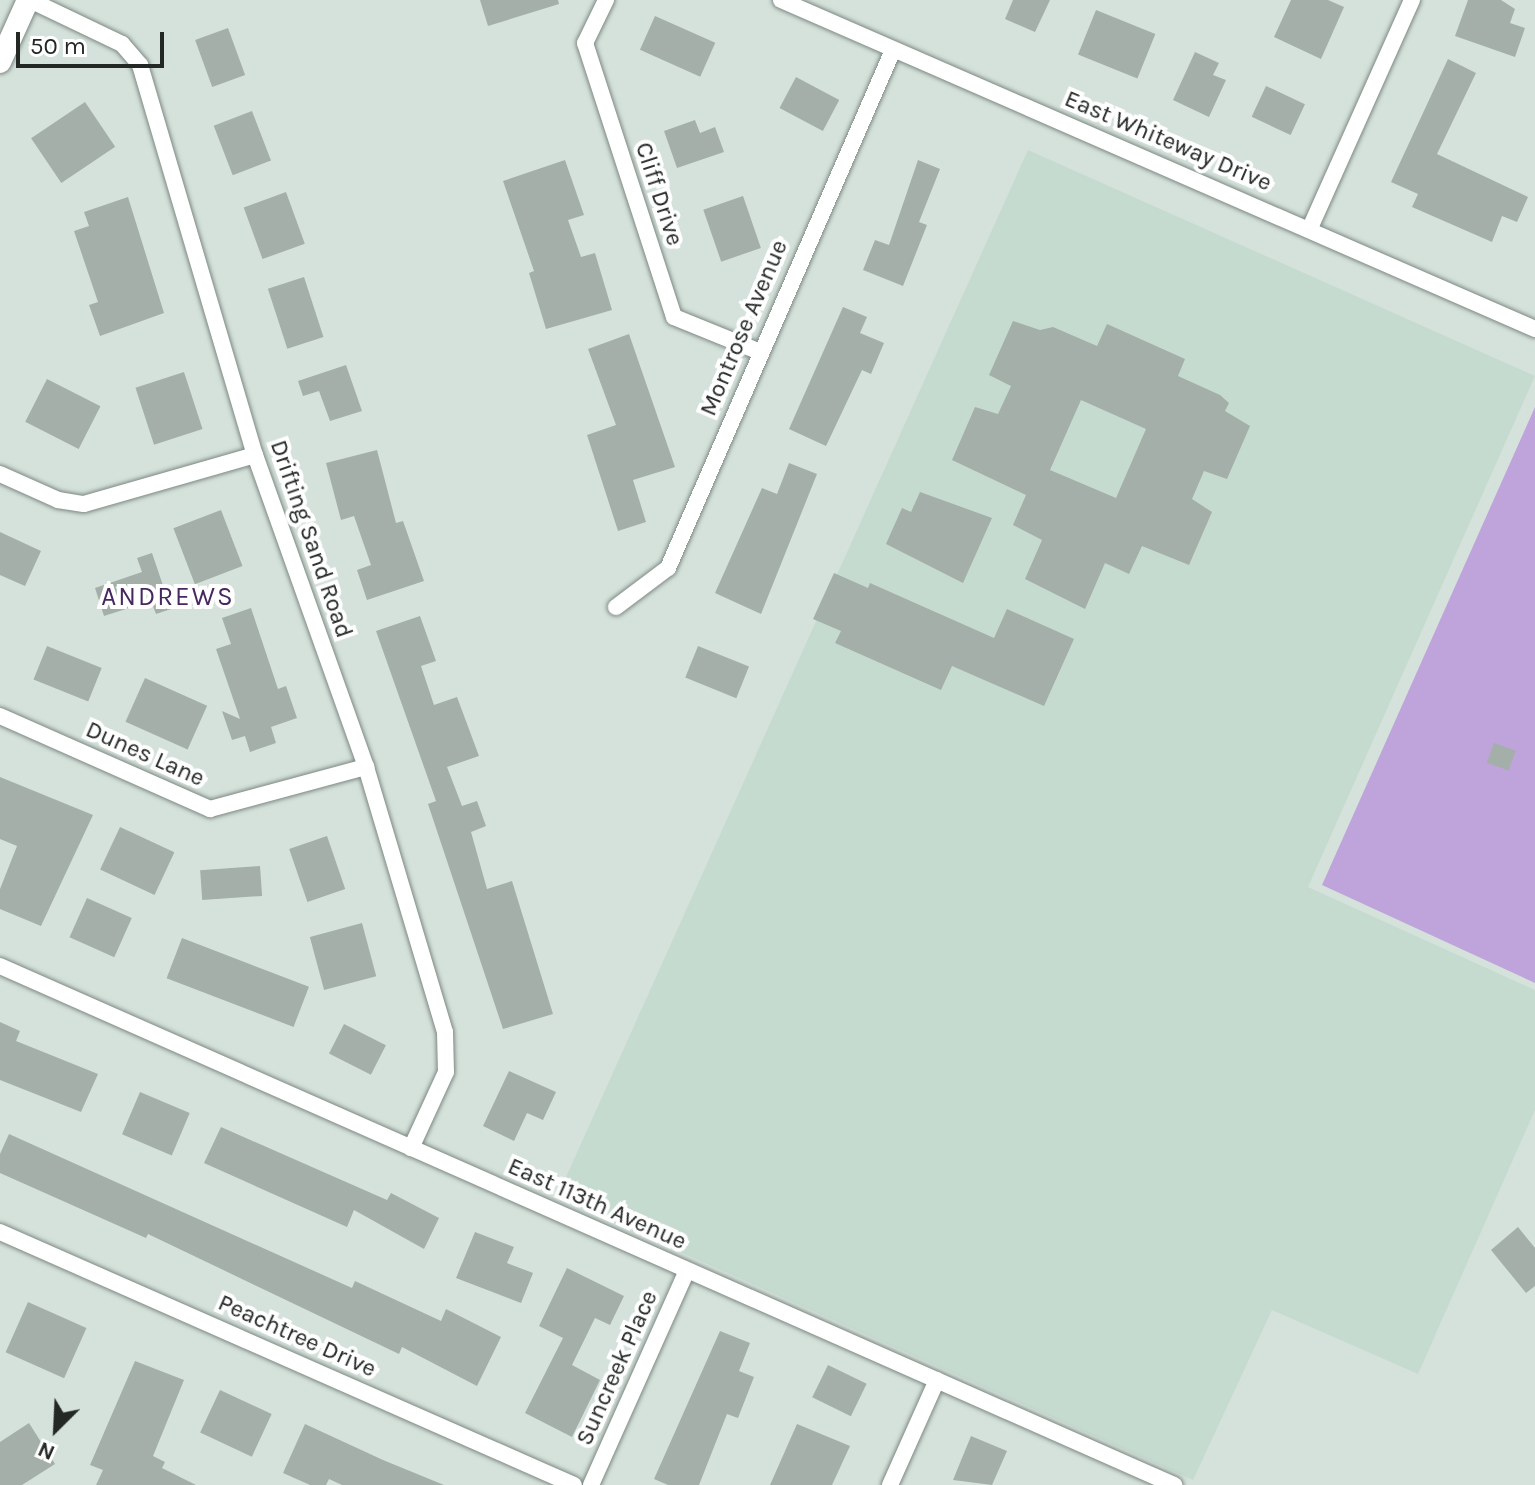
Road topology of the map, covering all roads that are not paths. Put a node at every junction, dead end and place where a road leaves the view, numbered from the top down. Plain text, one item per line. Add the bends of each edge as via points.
1 (29, 0) edge
2 (606, 0) edge
3 (781, 0) edge
4 (1412, 0) edge
5 (893, 50) junction
6 (2, 51) edge
7 (1310, 228) junction
8 (1535, 329) edge
9 (760, 352) junction
10 (255, 455) junction
11 (0, 474) edge
12 (616, 607) dead end
13 (0, 716) edge
14 (366, 767) junction
15 (0, 966) edge
16 (411, 1148) junction
17 (0, 1232) edge
18 (687, 1270) junction
19 (937, 1380) junction
20 (574, 1485) edge
21 (591, 1485) edge
22 (890, 1485) edge
23 (1174, 1485) edge

1 - 6 street
1 - 10 street, Drifting Sand Road via 122,44 140,65
2 - 9 street, Cliff Drive via 585,43 674,317
3 - 5 street, East Whiteway Drive
4 - 7 street
5 - 7 street, East Whiteway Drive
5 - 9 street, Montrose Avenue
7 - 8 street, East Whiteway Drive
9 - 12 street, Montrose Avenue via 668,568
10 - 11 street via 84,504 58,500
10 - 14 street, Drifting Sand Road
13 - 14 street, Dunes Lane via 210,809
14 - 16 street, Drifting Sand Road via 448,1055 446,1072
15 - 16 street, East 113th Avenue
16 - 18 street, East 113th Avenue
17 - 20 street, Peachtree Drive
18 - 19 street, East 113th Avenue
18 - 21 street, Suncreek Place
19 - 22 street
19 - 23 street, East 113th Avenue

